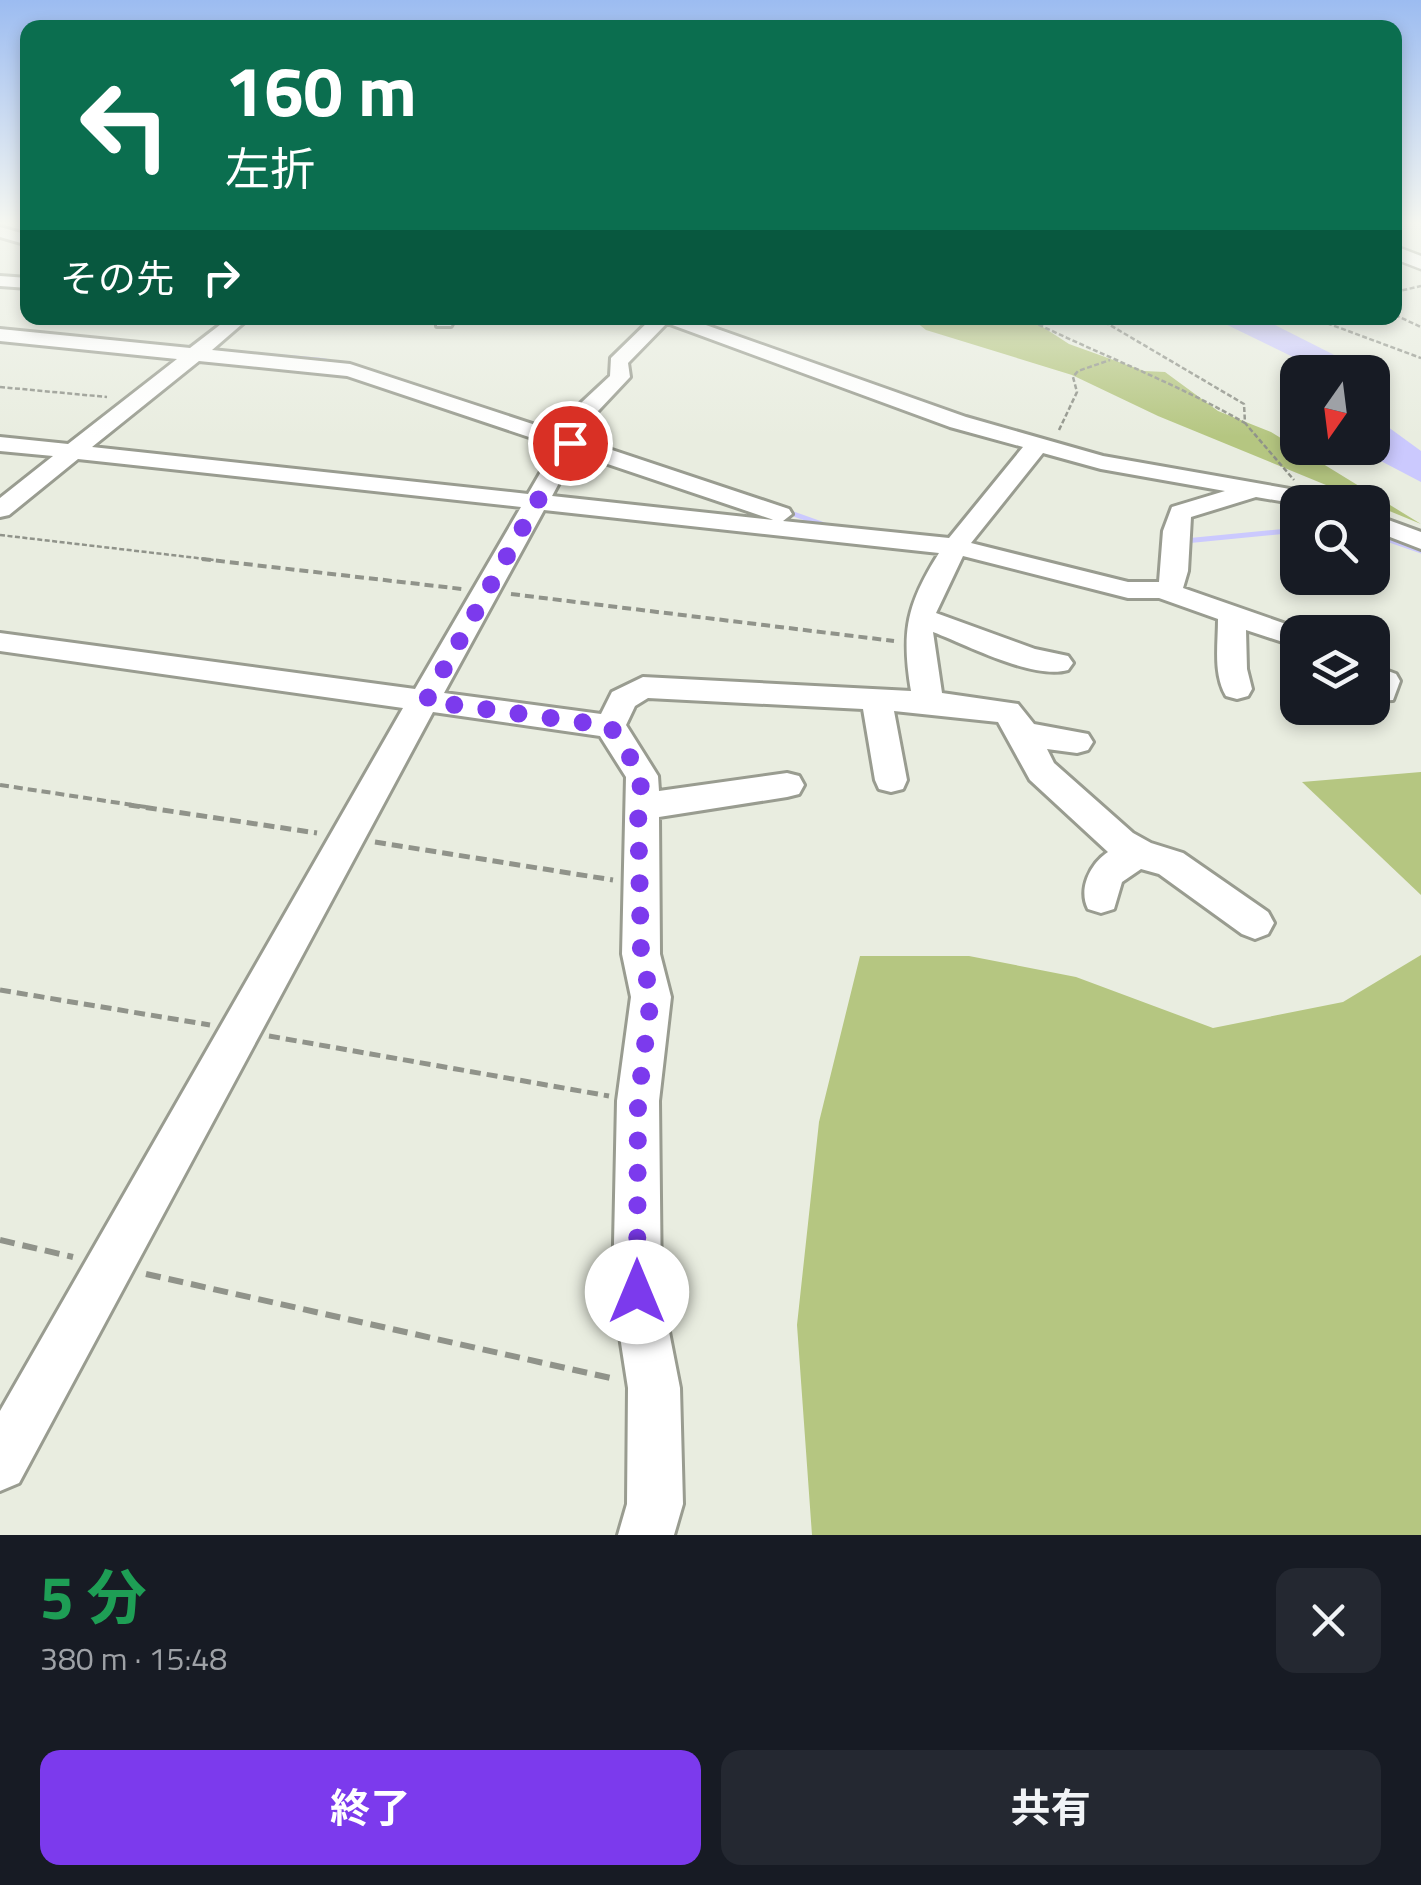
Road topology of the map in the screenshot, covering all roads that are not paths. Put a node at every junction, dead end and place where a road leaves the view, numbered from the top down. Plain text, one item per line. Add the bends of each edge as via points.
1 (231, 325) edge
2 (655, 325) edge
3 (689, 325) edge
4 (0, 335) edge
5 (196, 352) junction
6 (570, 443) junction
7 (0, 444) edge
8 (1041, 445) junction
9 (74, 452) junction
10 (1258, 489) junction
11 (1280, 493) edge
12 (538, 502) junction
13 (0, 510) edge
14 (1390, 528) edge
15 (839, 533) junction
16 (1421, 540) edge
17 (958, 546) junction
18 (1171, 578) junction
19 (1232, 615) junction
20 (921, 617) junction
21 (1280, 632) edge
22 (0, 642) edge
23 (1058, 664) dead end
24 (1237, 690) dead end
25 (876, 698) junction
26 (426, 701) junction
27 (928, 702) junction
28 (610, 726) junction
29 (1024, 734) junction
30 (1077, 742) dead end
31 (891, 780) dead end
32 (787, 785) dead end
33 (638, 806) junction
34 (1141, 855) junction
35 (1101, 898) dead end
36 (1254, 923) dead end
37 (0, 1464) edge
38 (646, 1535) edge

1 - 5 street
2 - 6 street via 618,362 620,377 589,408
3 - 8 street via 958,422
4 - 5 street
5 - 6 street via 350,370
5 - 9 street
6 - 12 street
6 - 15 street
7 - 9 street
8 - 10 street
8 - 17 street
9 - 12 street
9 - 13 street
10 - 11 street
10 - 18 street via 1181,512
12 - 15 street
12 - 26 street
14 - 16 street
15 - 17 street
17 - 18 street via 1128,590
17 - 20 street
18 - 19 street
19 - 21 street
19 - 24 street
20 - 23 street
20 - 27 street via 918,644
22 - 26 street
25 - 27 street
25 - 28 street via 644,688 623,699
25 - 31 street
26 - 28 street
26 - 37 street
27 - 29 street via 1007,712
28 - 33 street via 642,776
29 - 30 street
29 - 34 street via 1042,771
32 - 33 street
33 - 38 street via 641,954 651,997 638,1101 637,1292 654,1388 655,1504
34 - 35 street via 1114,862
34 - 36 street via 1170,864

